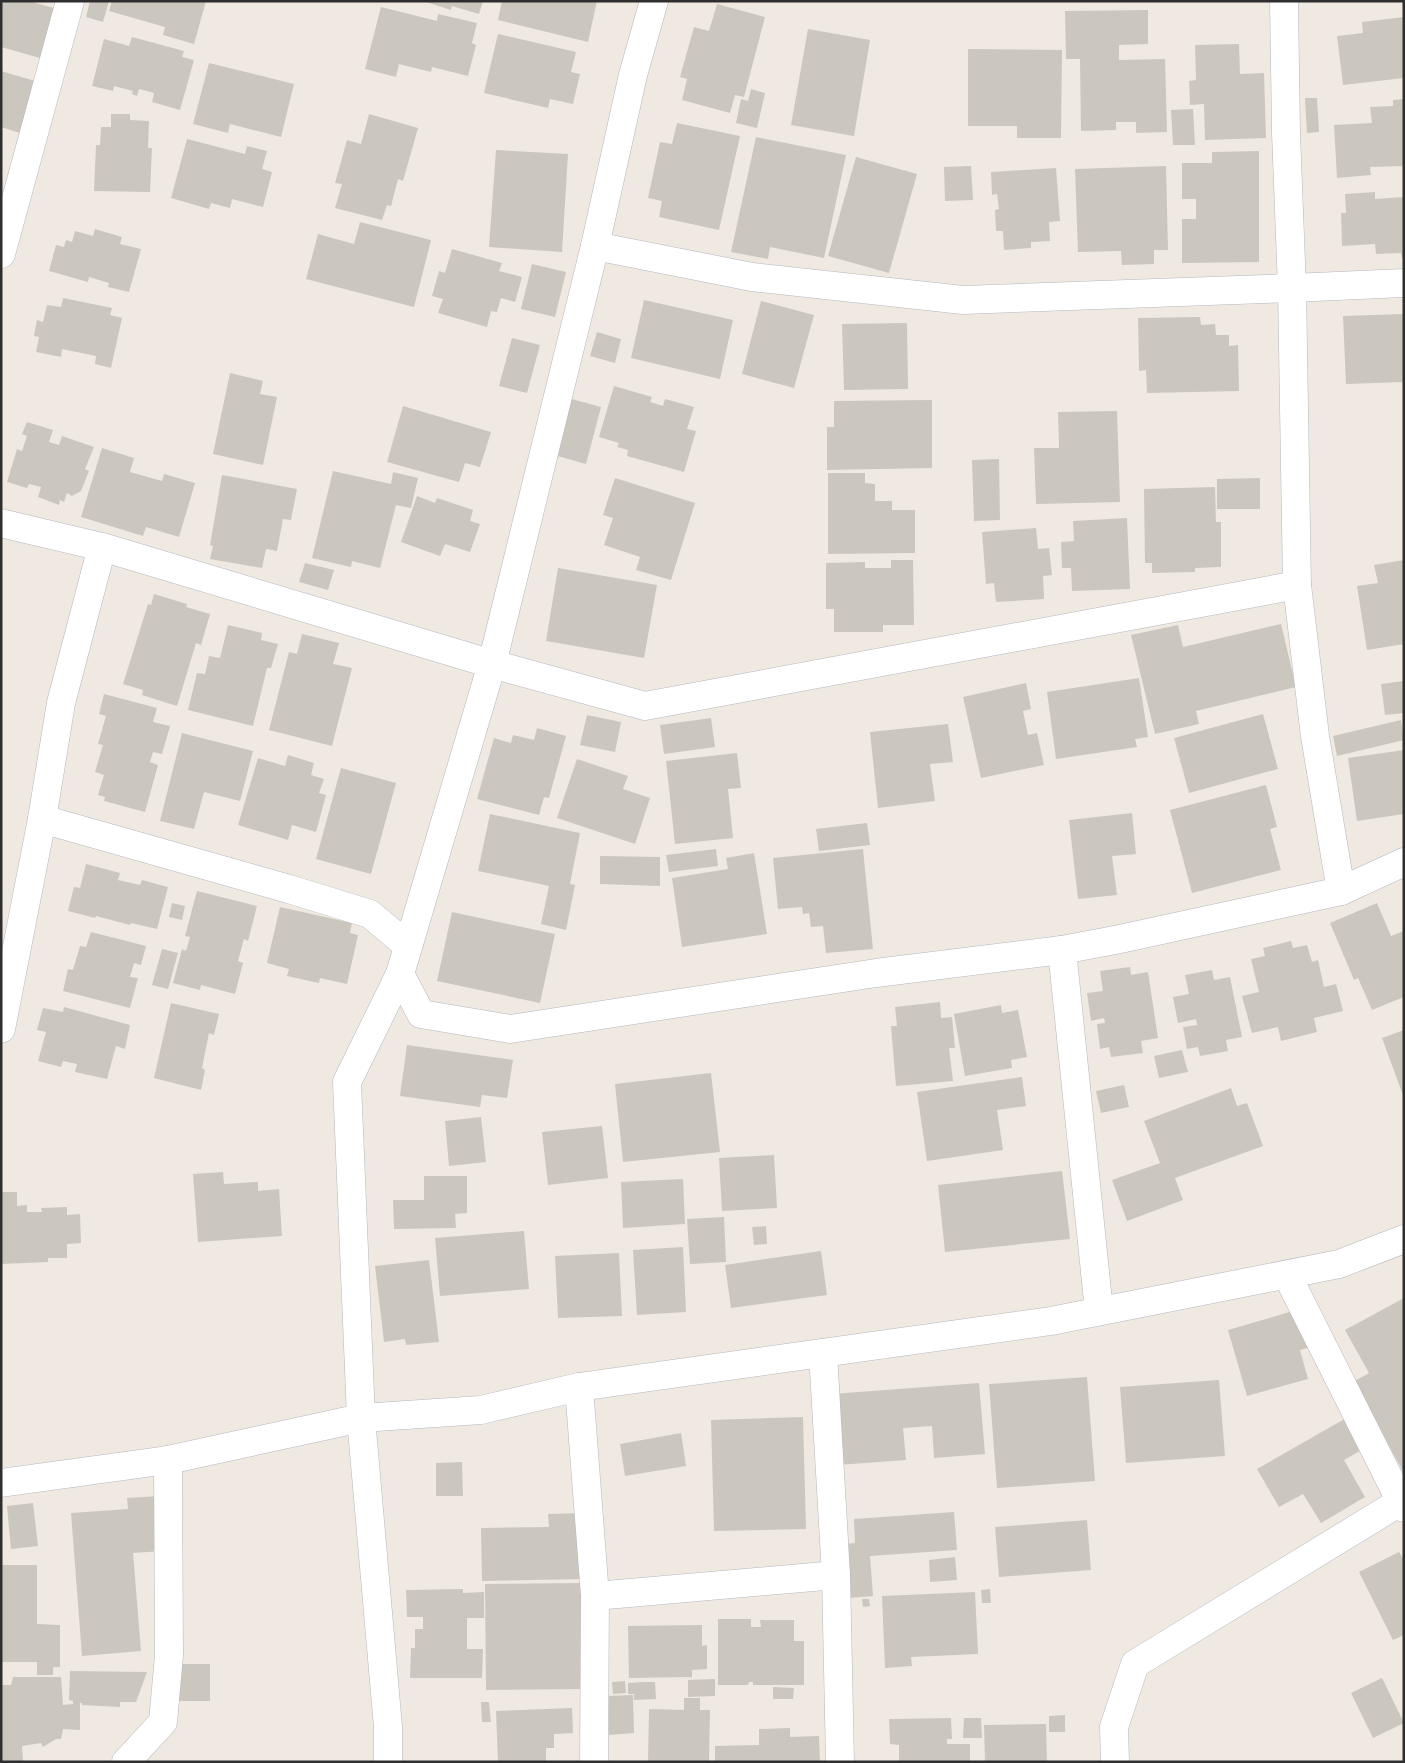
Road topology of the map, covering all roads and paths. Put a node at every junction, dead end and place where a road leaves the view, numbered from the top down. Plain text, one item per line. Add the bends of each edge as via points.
1 (70, 1) edge
2 (654, 1) edge
3 (1284, 1) edge
4 (595, 246) junction
5 (1, 254) edge
6 (1404, 282) edge
7 (1292, 288) junction
8 (1, 523) edge
9 (102, 547) junction
10 (1297, 585) junction
11 (492, 664) junction
12 (42, 819) junction
13 (1404, 862) edge
14 (1342, 891) junction
15 (408, 946) junction
16 (1062, 950) junction
17 (400, 974) junction
18 (1, 1029) edge
19 (1404, 1239) edge
20 (1287, 1275) junction
21 (1099, 1311) junction
22 (823, 1353) junction
23 (579, 1387) junction
24 (361, 1418) junction
25 (168, 1460) junction
26 (1, 1483) edge
27 (1402, 1505) edge
28 (836, 1575) junction
29 (595, 1596) junction
30 (126, 1762) edge
31 (388, 1762) edge
32 (594, 1762) edge
33 (840, 1762) edge
34 (1114, 1762) edge

1 - 5 street
2 - 4 street
3 - 7 street
4 - 7 street via 752,277 963,300
4 - 11 street
6 - 7 street
7 - 10 street
8 - 9 street
9 - 11 street
9 - 12 street via 61,703
10 - 11 street via 645,706
10 - 14 street via 1315,736
11 - 15 street
12 - 15 street via 370,914
12 - 18 street
13 - 14 street
14 - 16 street
15 - 17 street
16 - 17 street via 876,973 510,1029 421,1014
16 - 21 street
17 - 24 street via 347,1082
19 - 20 street via 1339,1264
20 - 21 street
20 - 27 street
21 - 22 street via 1051,1321
22 - 23 street
22 - 28 street
23 - 24 street via 481,1410
23 - 29 street
24 - 25 street
24 - 31 street via 388,1727
25 - 26 street
25 - 30 street via 169,1655 163,1722
27 - 34 street via 1135,1664 1114,1727
28 - 29 street
28 - 33 street
29 - 32 street

